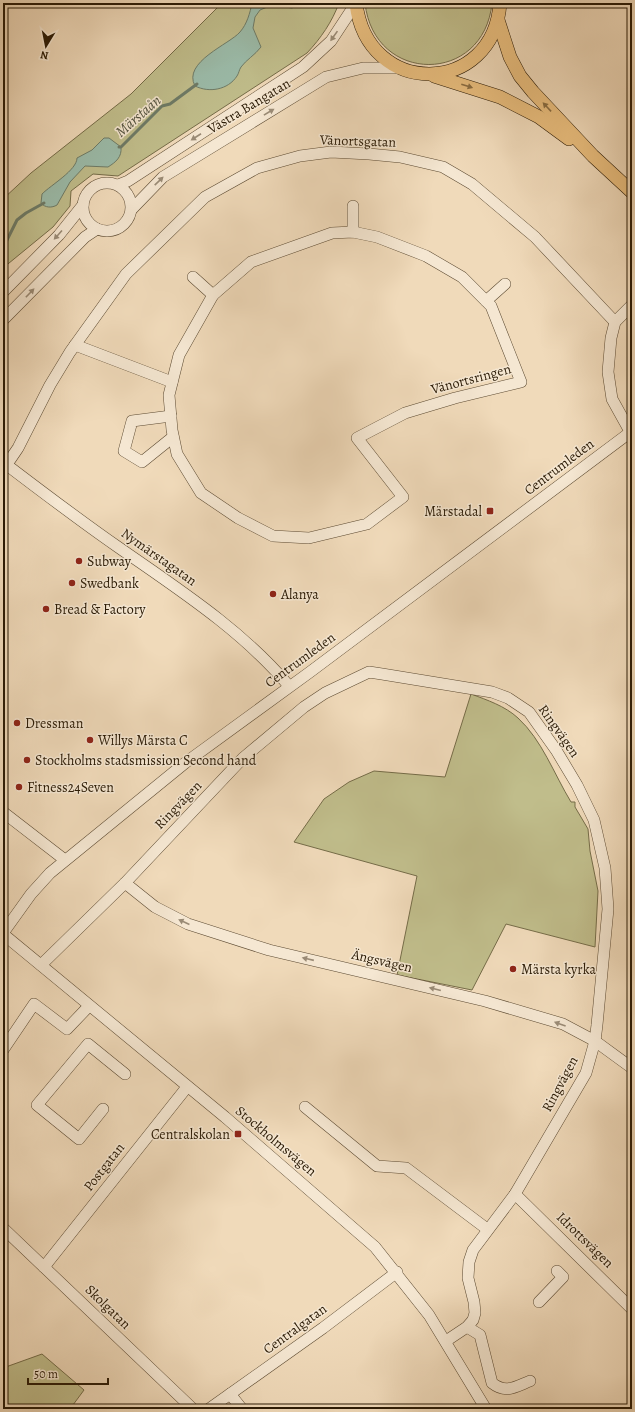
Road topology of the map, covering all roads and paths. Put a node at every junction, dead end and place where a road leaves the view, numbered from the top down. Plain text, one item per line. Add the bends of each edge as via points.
1 (356, 3) edge
2 (500, 3) edge
3 (498, 20) junction
4 (400, 68) junction
5 (430, 74) junction
6 (593, 156) junction
7 (118, 185) junction
8 (632, 192) edge
9 (83, 205) junction
10 (354, 206) dead end
11 (132, 209) junction
12 (97, 229) junction
13 (353, 232) junction
14 (193, 277) dead end
15 (505, 284) dead end
16 (3, 292) edge
17 (213, 295) junction
18 (486, 301) junction
19 (632, 305) edge
20 (3, 320) edge
21 (616, 322) junction
22 (73, 349) junction
23 (172, 382) junction
24 (171, 416) junction
25 (631, 433) edge
26 (174, 437) junction
27 (4, 466) edge
28 (289, 686) junction
29 (3, 812) edge
30 (65, 860) junction
31 (124, 883) junction
32 (3, 934) edge
33 (41, 965) junction
34 (89, 1006) junction
35 (595, 1041) junction
36 (3, 1050) edge
37 (632, 1068) edge
38 (125, 1074) dead end
39 (187, 1086) junction
40 (305, 1108) dead end
41 (104, 1109) dead end
42 (516, 1194) junction
43 (3, 1228) edge
44 (487, 1230) junction
45 (44, 1267) junction
46 (557, 1271) dead end
47 (397, 1272) junction
48 (538, 1302) dead end
49 (632, 1309) edge
50 (467, 1327) junction
51 (446, 1341) junction
52 (530, 1381) dead end
53 (230, 1394) junction
54 (193, 1409) edge
55 (210, 1409) edge
56 (242, 1409) edge
57 (486, 1409) edge

1 - 4 main road via 360,25 373,49 385,60
1 -> 7 street, Västra Bangatan via 331,41 304,67
2 - 3 main road
3 - 5 main road via 489,41 473,59 446,72
6 -> 3 main road via 520,76
4 - 5 main road
11 -> 4 street, Västra Bangatan via 163,177 326,77 363,68
5 -> 6 main road via 500,97 521,107
6 - 8 main road
7 - 9 street, Västra Bangatan via 100,184 89,193
7 - 11 street via 126,191
9 - 12 street via 89,223
9 -> 16 street, Västra Bangatan via 59,235
10 - 13 street
11 - 12 street, Västra Bangatan via 129,218 119,228 106,231
20 -> 12 street via 85,237
13 - 17 street, Vänortsringen via 332,233 251,262
13 - 18 street, Vänortsringen via 377,237 426,256 462,277
14 - 17 street
15 - 18 street
17 - 23 street, Vänortsringen via 179,354
18 - 26 street, Vänortsringen via 491,306 521,382 405,413 357,438 403,497 367,524 309,538 273,536 238,518 201,493 177,454
19 - 21 street
21 - 22 street, Vänortsgatan via 535,238 472,184 443,167 400,158 331,152 300,156 257,168 205,197 126,274
21 - 25 street via 609,354 609,386 612,400
22 - 23 street
22 - 27 street, Vänortsgatan via 46,391 18,448
23 - 24 street, Vänortsringen via 169,395
24 - 26 street, Vänortsringen
24 - 26 street via 132,421 124,451 142,462
25 - 28 street, Centrumleden
27 - 28 street, Nymärstagatan via 188,596 251,646
28 - 30 street, Centrumleden via 185,763
29 - 30 street
30 - 32 street, Centrumleden via 31,894
31 - 33 street, Ringvägen
35 -> 31 street, Ängsvägen via 562,1024 485,1001 269,950 188,924 155,907
31 - 35 street, Ringvägen via 243,758 304,707 345,682 369,672 492,692 518,703 529,712 556,750 594,820 605,868 608,908
32 - 33 street, Stockholmsvägen
33 - 34 street, Stockholmsvägen
34 - 36 street via 67,1029 34,1004
34 - 39 street, Stockholmsvägen
35 - 37 street, Ängsvägen
35 - 42 street, Ringvägen via 586,1073
38 - 41 street via 88,1044 37,1105 79,1138
39 - 45 street, Postgatan
39 - 47 street, Stockholmsvägen via 350,1224
40 - 44 street via 377,1166 406,1168
42 - 44 street, Ringvägen
42 - 49 street, Idrottsvägen
43 - 45 street, Skolgatan
44 - 50 street, Ringvägen via 473,1250 469,1262 468,1278 475,1313
45 - 54 street, Skolgatan
46 - 48 street via 563,1277
47 - 51 street, Stockholmsvägen
47 - 53 street, Centralgatan
50 - 51 street
50 - 52 street via 480,1335 492,1383 502,1390
51 - 57 street, Stockholmsvägen
53 - 55 street, Centralgatan
53 - 56 street

